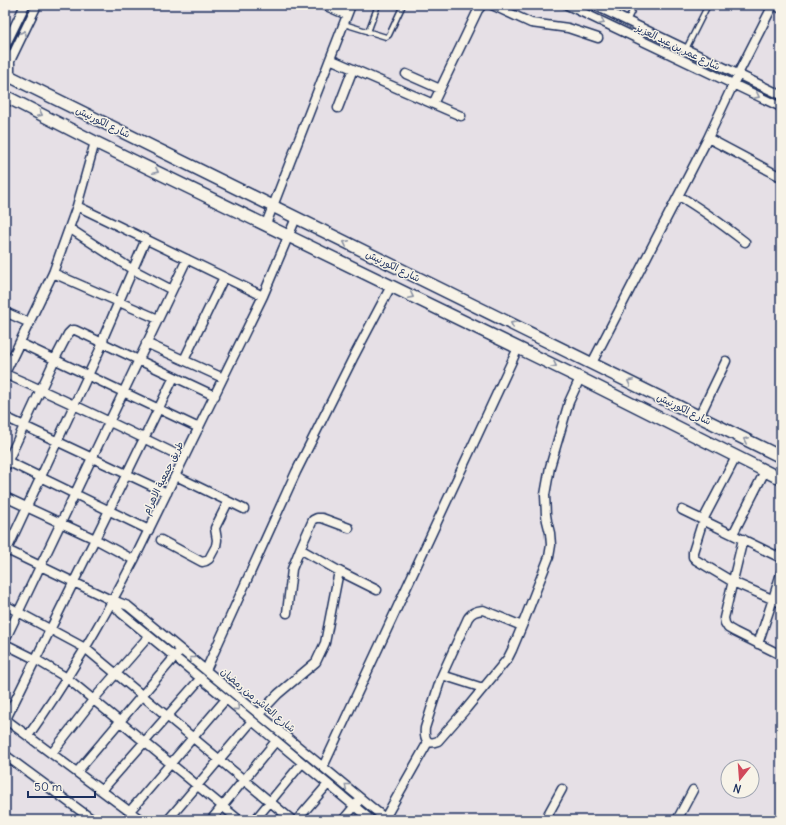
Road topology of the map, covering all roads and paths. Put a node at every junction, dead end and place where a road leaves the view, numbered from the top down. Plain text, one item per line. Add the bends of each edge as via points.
1 (25, 5) edge
2 (37, 5) edge
3 (324, 5) edge
4 (351, 5) edge
5 (378, 5) edge
6 (403, 5) edge
7 (482, 5) edge
8 (492, 5) edge
9 (567, 5) edge
10 (594, 5) edge
11 (635, 5) edge
12 (708, 5) edge
13 (772, 6) edge
14 (781, 11) edge
15 (347, 15) junction
16 (627, 21) junction
17 (344, 24) junction
18 (368, 32) junction
19 (598, 38) dead end
20 (5, 46) edge
21 (686, 49) junction
22 (330, 59) junction
23 (353, 69) junction
24 (406, 74) dead end
25 (738, 74) junction
26 (6, 77) edge
27 (734, 85) junction
28 (440, 88) junction
29 (781, 95) edge
30 (5, 96) edge
31 (433, 104) junction
32 (338, 108) dead end
33 (781, 108) edge
34 (461, 116) dead end
35 (708, 138) junction
36 (95, 142) junction
37 (780, 175) edge
38 (679, 196) junction
39 (77, 206) junction
40 (273, 206) junction
41 (296, 218) junction
42 (266, 224) junction
43 (69, 228) junction
44 (288, 236) junction
45 (146, 239) junction
46 (744, 242) dead end
47 (187, 259) junction
48 (133, 270) junction
49 (53, 273) junction
50 (224, 277) junction
51 (391, 286) junction
52 (172, 290) junction
53 (263, 296) junction
54 (119, 302) junction
55 (5, 312) edge
56 (158, 320) junction
57 (30, 323) junction
58 (20, 343) junction
59 (103, 343) junction
60 (146, 343) junction
61 (518, 348) junction
62 (55, 359) junction
63 (138, 360) junction
64 (184, 360) junction
65 (726, 361) dead end
66 (592, 363) junction
67 (5, 373) edge
68 (612, 373) junction
69 (89, 375) junction
70 (174, 377) junction
71 (223, 378) junction
72 (580, 378) junction
73 (41, 389) junction
74 (603, 390) junction
75 (123, 392) junction
76 (215, 396) junction
77 (75, 405) junction
78 (159, 408) junction
79 (5, 417) edge
80 (699, 417) junction
81 (109, 421) junction
82 (24, 426) junction
83 (199, 428) junction
84 (144, 438) junction
85 (58, 442) junction
86 (736, 456) junction
87 (781, 457) edge
88 (92, 458) junction
89 (184, 458) junction
90 (6, 463) edge
91 (765, 471) junction
92 (126, 474) junction
93 (176, 476) junction
94 (41, 478) junction
95 (781, 479) edge
96 (167, 493) junction
97 (75, 494) junction
98 (5, 497) edge
99 (228, 502) junction
100 (27, 508) junction
101 (244, 509) dead end
102 (682, 510) dead end
103 (109, 511) junction
104 (703, 520) junction
105 (61, 524) junction
106 (349, 528) dead end
107 (149, 530) junction
108 (733, 534) junction
109 (95, 539) junction
110 (743, 539) junction
111 (161, 540) dead end
112 (300, 549) junction
113 (6, 551) edge
114 (781, 558) edge
115 (134, 560) junction
116 (40, 566) junction
117 (339, 571) junction
118 (781, 573) edge
119 (73, 582) junction
120 (733, 582) junction
121 (377, 590) dead end
122 (113, 601) junction
123 (777, 601) edge
124 (5, 605) edge
125 (18, 611) junction
126 (287, 613) dead end
127 (522, 626) junction
128 (51, 628) junction
129 (149, 636) junction
130 (5, 640) edge
131 (5, 644) edge
132 (758, 644) junction
133 (85, 648) junction
134 (181, 649) junction
135 (781, 655) edge
136 (174, 657) junction
137 (35, 659) junction
138 (206, 670) junction
139 (116, 673) junction
140 (442, 675) junction
141 (67, 678) junction
142 (201, 678) junction
143 (483, 688) junction
144 (142, 695) junction
145 (226, 699) junction
146 (93, 700) junction
147 (259, 714) junction
148 (167, 716) junction
149 (5, 719) edge
150 (252, 721) junction
151 (120, 722) junction
152 (28, 736) junction
153 (193, 738) junction
154 (276, 741) junction
155 (144, 742) junction
156 (428, 742) junction
157 (52, 753) junction
158 (5, 755) edge
159 (220, 760) junction
160 (302, 763) junction
161 (171, 764) junction
162 (323, 767) junction
163 (77, 772) junction
164 (244, 780) junction
165 (328, 784) junction
166 (197, 786) junction
167 (562, 789) dead end
168 (102, 790) junction
169 (693, 790) dead end
170 (361, 798) junction
171 (270, 802) junction
172 (222, 806) junction
173 (354, 806) junction
174 (130, 811) junction
175 (386, 819) edge
176 (93, 820) edge
177 (141, 820) edge
178 (168, 820) edge
179 (211, 820) edge
180 (239, 820) edge
181 (255, 820) edge
182 (292, 820) edge
183 (297, 820) edge
184 (343, 820) edge
185 (371, 820) edge
186 (545, 820) edge
187 (677, 820) edge

1 - 20 street
26 -> 2 street via 10,71 10,61
3 - 15 street
4 - 15 street
5 - 18 lane
6 - 18 lane via 388,36
7 - 28 street
8 - 19 street via 531,23 568,28
9 -> 27 street, شارع عمر بن عبد العزيز
10 - 16 street, شارع عمر بن عبد العزيز
11 - 16 lane
12 - 21 lane
13 - 14 lane
13 - 25 street
15 - 17 street
16 - 21 street, شارع عمر بن عبد العزيز
17 - 18 lane
17 - 22 street
21 - 25 street, شارع عمر بن عبد العزيز
22 - 23 street
22 - 40 street
23 - 31 street
23 - 32 street
24 - 28 street
25 - 27 street
25 - 29 street, شارع عمر بن عبد العزيز
26 - 40 main road, شارع الكورنيش
27 -> 33 street, شارع عمر بن عبد العزيز
27 - 35 street
28 - 31 street
30 -> 36 main road, شارع الكورنيش
31 - 34 street
35 - 37 street
35 - 38 street
36 - 39 street
36 -> 42 main road, شارع الكورنيش
38 - 46 street via 723,224
38 - 66 street
39 - 43 street
39 - 45 street
40 - 41 main road, شارع الكورنيش
40 - 42 street
41 - 44 street, طريق جمعية الاهرام
66 -> 41 main road, شارع الكورنيش
42 - 44 main road, شارع الكورنيش
43 - 48 street
43 - 49 street
44 - 51 main road, شارع الكورنيش
44 - 53 street, طريق جمعية الاهرام
45 - 47 street
45 - 48 street
47 - 50 street
47 - 52 street
48 - 52 street
48 - 54 street
49 - 54 street
49 - 57 street
50 - 53 street
50 - 64 street
51 -> 61 main road, شارع الكورنيش
51 - 138 street via 296,472
52 - 56 street
53 - 71 street, طريق جمعية الاهرام
54 - 56 street
54 - 59 street
55 - 57 street
56 - 60 street
57 - 58 street
58 - 62 street
58 - 67 street
59 - 62 street via 72,330
59 - 63 street
59 - 69 street
60 - 63 street
60 - 64 street
61 -> 72 main road, شارع الكورنيش
61 - 162 street
62 - 69 street
62 - 73 street
63 - 70 street
63 - 75 street
64 - 71 street
65 - 80 street
66 - 68 main road, شارع الكورنيش
66 - 72 main road
67 - 73 street
68 - 74 main road
80 -> 68 main road, شارع الكورنيش
69 - 75 street
69 - 77 street
70 - 76 street
70 - 78 street
71 - 76 street, طريق جمعية الاهرام
72 - 74 main road, شارع الكورنيش
72 - 127 street via 569,402 550,467 545,495 551,545 549,557
73 - 77 street
73 - 82 street
74 - 86 main road, شارع الكورنيش
75 - 78 street
75 - 81 street
76 - 83 street, طريق جمعية الاهرام
77 - 81 street
77 - 85 street
78 - 83 street
78 - 84 street
79 - 82 street
87 -> 80 main road, شارع الكورنيش
81 - 84 street
81 - 88 street
82 - 85 street
82 - 90 street
83 - 89 street, طريق جمعية الاهرام
84 - 89 street
84 - 92 street
85 - 88 street
85 - 94 street
86 - 91 main road, شارع الكورنيش
86 - 104 street
88 - 92 street
88 - 97 street
89 - 93 street, طريق جمعية الاهرام
90 - 94 street
91 - 95 main road, شارع الكورنيش
91 - 108 street
92 - 96 street
92 - 103 street
93 - 96 street, طريق جمعية الاهرام
93 - 99 street
94 - 97 street
94 - 100 street
96 - 107 street, طريق جمعية الاهرام
97 - 103 street
97 - 105 street
98 - 100 street
99 - 101 street
99 - 111 street via 215,528 217,543 206,561 202,562
100 - 105 street
100 - 113 street
102 - 104 street
103 - 107 street
103 - 109 street
104 - 108 street
104 - 120 street via 693,557
105 - 109 street
105 - 116 street
106 - 112 street via 317,518 310,525
107 - 115 street, طريق جمعية الاهرام
108 - 110 street
109 - 115 street
109 - 119 street
110 - 114 street
110 - 120 street
112 - 117 street
112 - 126 street via 292,569
113 - 116 street, شارع العاشر من رمضان
115 - 122 street, طريق جمعية الاهرام
116 - 119 street, شارع العاشر من رمضان
116 - 125 street
117 - 121 street
117 - 147 street via 321,654 316,662
118 - 123 street
119 - 122 street, شارع العاشر من رمضان
119 - 128 street
120 - 123 street
120 - 132 street via 725,623 728,628
122 - 129 street, شارع العاشر من رمضان via 121,614
122 - 133 street, طريق جمعية الاهرام
122 - 134 street, شارع العاشر من رمضان via 128,606
123 - 132 street
124 - 125 street
125 - 128 street
125 - 130 street
127 - 140 street via 483,610 476,610 468,618
127 - 143 street via 508,658
128 - 133 street
128 - 137 street
129 - 136 street, شارع العاشر من رمضان
129 - 139 street
131 - 137 street
132 - 135 street
133 - 139 street
133 - 141 street, طريق جمعية الاهرام
134 - 136 street
138 -> 134 street, شارع العاشر من رمضان
136 - 142 street, شارع العاشر من رمضان
136 - 144 street
137 - 141 street
137 - 149 street
138 - 147 street, شارع العاشر من رمضان
139 - 144 street
139 - 146 street
140 - 143 street
140 - 156 street via 425,728 424,734
141 - 146 street
141 - 152 street, طريق جمعية الاهرام
142 - 145 street, شارع العاشر من رمضان
142 - 148 street
143 - 156 street via 438,741
144 - 148 street
144 - 151 street
145 -> 150 street, شارع العاشر من رمضان
145 - 153 street
146 - 151 street
146 - 157 street
147 - 162 street, شارع العاشر من رمضان
148 - 153 street
148 - 155 street
149 - 152 street
150 - 154 street, شارع العاشر من رمضان
150 - 159 street
151 - 155 street
151 - 163 street
152 - 157 street
153 - 159 street
153 - 161 street
154 - 160 street, شارع العاشر من رمضان
154 - 164 street
155 - 161 street
155 - 168 street
156 - 175 street
157 - 163 street
158 - 176 street
159 - 164 street
159 - 166 street
160 - 165 street, شارع العاشر من رمضان
160 - 171 street
161 - 166 street
161 - 174 street
170 -> 162 street, شارع العاشر من رمضان
163 - 168 street
164 - 171 street
164 - 172 street
165 - 173 street, شارع العاشر من رمضان
165 - 183 street
166 - 172 street
166 - 178 street
167 - 186 street
168 - 174 street
169 - 187 street
170 - 173 street
170 - 175 street, شارع العاشر من رمضان
171 - 181 street
171 - 182 street
172 - 179 street
172 - 180 street
173 - 184 street
173 - 185 street, شارع العاشر من رمضان
174 - 177 street

